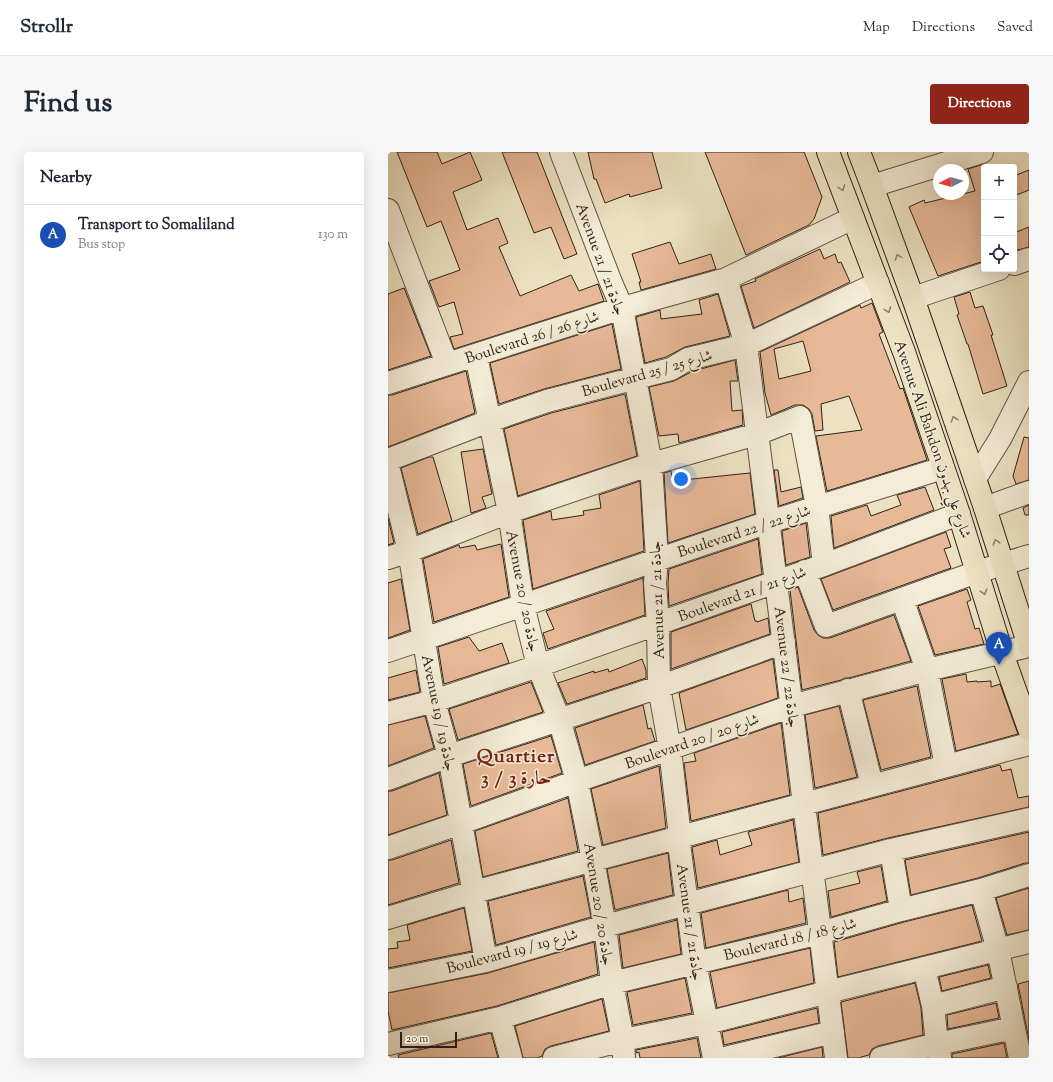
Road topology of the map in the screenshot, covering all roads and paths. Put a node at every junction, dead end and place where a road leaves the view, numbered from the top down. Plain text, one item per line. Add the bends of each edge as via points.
1 (561, 152) edge
2 (828, 152) edge
3 (859, 152) edge
4 (982, 152) edge
5 (872, 186) junction
6 (388, 210) edge
7 (853, 218) junction
8 (1029, 259) edge
9 (1017, 263) edge
10 (990, 272) edge
11 (726, 279) junction
12 (878, 283) junction
13 (913, 298) junction
14 (622, 308) junction
15 (746, 345) junction
16 (476, 356) junction
17 (447, 364) junction
18 (635, 379) junction
19 (388, 384) edge
20 (1026, 394) edge
21 (489, 421) junction
22 (757, 434) junction
23 (388, 460) edge
24 (651, 464) junction
25 (388, 466) edge
26 (943, 468) junction
27 (974, 479) junction
28 (1029, 492) edge
29 (817, 507) junction
30 (984, 508) junction
31 (509, 512) junction
32 (958, 514) junction
33 (769, 522) junction
34 (409, 551) junction
35 (1029, 556) edge
36 (388, 558) edge
37 (657, 559) junction
38 (1002, 564) junction
39 (815, 568) junction
40 (977, 572) junction
41 (776, 582) junction
42 (902, 599) junction
43 (523, 605) junction
44 (658, 624) junction
45 (423, 639) junction
46 (784, 642) junction
47 (1029, 646) edge
48 (388, 651) edge
49 (1002, 653) junction
50 (538, 666) junction
51 (927, 670) junction
52 (660, 687) junction
53 (848, 690) junction
54 (434, 701) junction
55 (792, 706) junction
56 (388, 713) edge
57 (559, 719) junction
58 (1029, 729) edge
59 (1029, 744) edge
60 (670, 749) junction
61 (449, 756) junction
62 (946, 766) junction
63 (388, 779) edge
64 (577, 781) junction
65 (872, 785) junction
66 (804, 804) junction
67 (1029, 819) edge
68 (460, 823) junction
69 (680, 836) junction
70 (388, 848) edge
71 (891, 850) junction
72 (594, 860) junction
73 (813, 871) junction
74 (1029, 875) edge
75 (980, 890) junction
76 (474, 892) junction
77 (687, 904) junction
78 (901, 910) junction
79 (388, 918) edge
80 (605, 926) junction
81 (820, 933) junction
82 (1029, 942) edge
83 (998, 950) junction
84 (486, 961) junction
85 (695, 963) junction
86 (924, 968) junction
87 (388, 981) edge
88 (612, 983) junction
89 (1006, 986) junction
90 (828, 992) junction
91 (933, 1006) junction
92 (500, 1018) junction
93 (707, 1023) junction
94 (1014, 1028) junction
95 (833, 1032) junction
96 (388, 1044) edge
97 (623, 1049) edge
98 (939, 1051) edge
99 (511, 1058) edge
100 (554, 1058) edge
101 (714, 1058) edge
102 (725, 1058) edge
103 (836, 1058) edge
104 (881, 1058) edge
105 (1020, 1058) edge

1 - 14 street, Avenue 21 / جادة 21
2 -> 7 main road, Avenue Ali Bahdon شارع علي بهدون
3 - 5 main road, Avenue Ali Bahdon شارع علي بهدون
4 - 5 street
13 -> 5 main road, Avenue Ali Bahdon شارع علي بهدون
6 - 17 street
7 - 11 street, Boulevard 26 / شارع 26
7 - 12 main road, Avenue Ali Bahdon شارع علي بهدون
8 - 9 street
10 - 13 street
11 - 14 street, Boulevard 26 / شارع 26
11 - 15 street, Avenue 22 / جادة 22
12 - 15 street, Boulevard 25 / شارع 25
12 -> 26 main road, Avenue Ali Bahdon شارع علي بهدون
27 -> 13 main road, Avenue Ali Bahdon شارع علي بهدون
14 - 16 street, Boulevard 26 / شارع 26
14 - 18 street, Avenue 21 / جادة 21
15 - 18 street, Boulevard 25 / شارع 25 via 688,359 672,369
15 - 22 street, Avenue 22 / جادة 22
16 - 17 street, Boulevard 26 / شارع 26
16 - 21 street, Avenue 20 / جادة 20
17 - 19 street, Boulevard 26 / شارع 26
18 - 21 street, Boulevard 25 / شارع 25 via 547,401
18 - 24 street, Avenue 21 / جادة 21
20 - 27 street
21 - 23 street, Boulevard 25 / شارع 25
21 - 31 street, Avenue 20 / جادة 20
22 - 24 street
22 - 29 street via 800,417
22 - 33 street, Avenue 22 / جادة 22
24 - 31 street
24 - 37 street, Avenue 21 / جادة 21
25 - 34 street, Avenue 19 / جادة 19
26 - 29 street, Boulevard 22 / شارع 22
26 - 32 main road, Avenue Ali Bahdon شارع علي بهدون
27 - 30 main road, Avenue Ali Bahdon شارع علي بهدون
28 - 30 street
29 - 33 street, Boulevard 22 / شارع 22
29 - 39 street
38 -> 30 main road, Avenue Ali Bahdon شارع علي بهدون
31 - 34 street
31 - 43 street, Avenue 20 / جادة 20
32 - 39 street, Boulevard 21 / شارع 21
32 - 40 main road, Avenue Ali Bahdon شارع علي بهدون
33 - 37 street, Boulevard 22 / شارع 22
33 - 41 street, Avenue 22 / جادة 22
34 - 36 street
34 - 45 street, Avenue 19 / جادة 19
35 - 38 street
37 - 43 street, Boulevard 22 / شارع 22
37 - 44 street, Avenue 21 / جادة 21 via 655,584
38 - 40 street
38 - 47 main road, Avenue Ali Bahdon شارع علي بهدون
39 - 41 street, Boulevard 21 / شارع 21
39 - 42 street via 826,626
40 - 42 street
40 -> 49 main road, Avenue Ali Bahdon شارع علي بهدون
41 - 44 street, Boulevard 21 / شارع 21
41 - 46 street, Avenue 22 / جادة 22
42 - 51 street
43 - 45 street, Boulevard 22 / شارع 22
43 - 50 street, Avenue 20 / جادة 20
44 - 50 street, Boulevard 21 / شارع 21
44 - 52 street, Avenue 21 / جادة 21
45 - 48 street, Boulevard 22 / شارع 22
45 - 54 street, Avenue 19 / جادة 19
46 - 52 street
46 - 55 street, Avenue 22 / جادة 22
47 - 49 street, Boulevard 20 / شارع 20
49 - 51 street, Boulevard 20 / شارع 20
49 - 58 main road, Avenue Ali Bahdon شارع علي بهدون
50 - 54 street, Boulevard 21 / شارع 21
50 - 57 street, Avenue 20 / جادة 20
51 - 53 street, Boulevard 20 / شارع 20
51 - 62 street
52 - 57 street
52 - 60 street, Avenue 21 / جادة 21
53 - 55 street, Boulevard 20 / شارع 20
53 - 65 street
54 - 56 street, Boulevard 21 / شارع 21
54 - 61 street, Avenue 19 / جادة 19
55 - 60 street, Boulevard 20 / شارع 20
55 - 66 street, Avenue 22 / جادة 22
57 - 61 street
57 - 64 street, Avenue 20 / جادة 20
59 - 62 street
60 - 64 street, Boulevard 20 / شارع 20
60 - 69 street, Avenue 21 / جادة 21
61 - 63 street
61 - 68 street, Avenue 19 / جادة 19
62 - 65 street
64 - 68 street, Boulevard 20 / شارع 20
64 - 72 street, Avenue 20 / جادة 20
65 - 66 street
66 - 69 street
66 - 73 street, Avenue 22 / جادة 22
67 - 71 street, Boulevard 19 / شارع 19
68 - 70 street, Boulevard 20 / شارع 20
68 - 76 street, Avenue 19 / جادة 19
69 - 72 street
69 - 77 street, Avenue 21 / جادة 21
71 - 73 street, Boulevard 19 / شارع 19
71 - 78 street
72 - 76 street
72 - 80 street, Avenue 20 / جادة 20
73 - 77 street, Boulevard 19 / شارع 19
73 - 81 street, Avenue 22 / جادة 22
74 - 75 street, Boulevard 18 / شارع 18
75 - 78 street, Boulevard 18 / شارع 18
75 - 83 street
76 - 79 street
76 - 84 street, Avenue 19 / جادة 19
77 - 80 street, Boulevard 19 / شارع 19
77 - 85 street, Avenue 21 / جادة 21
78 - 81 street, Boulevard 18 / شارع 18
80 - 84 street, Boulevard 19 / شارع 19
80 - 88 street, Avenue 20 / جادة 20
81 - 85 street, Boulevard 18 / شارع 18
81 - 90 street, Avenue 22 / جادة 22
82 - 83 street
83 - 86 street
83 - 89 street
84 - 87 street, Boulevard 19 / شارع 19
85 - 88 street, Boulevard 18 / شارع 18
85 - 93 street, Avenue 21 / جادة 21
86 - 90 street
86 - 91 street
88 - 92 street, Boulevard 18 / شارع 18
88 - 97 street, Avenue 20 / جادة 20
89 - 91 street
89 - 94 street
90 - 93 street
90 - 95 street, Avenue 22 / جادة 22
91 - 98 street
92 - 96 street, Boulevard 18 / شارع 18
92 - 99 street
93 - 97 street
93 - 101 street, Avenue 21 / جادة 21
94 - 98 street
94 - 105 street
95 - 102 street
95 - 103 street, Avenue 22 / جادة 22
97 - 100 street
98 - 104 street

